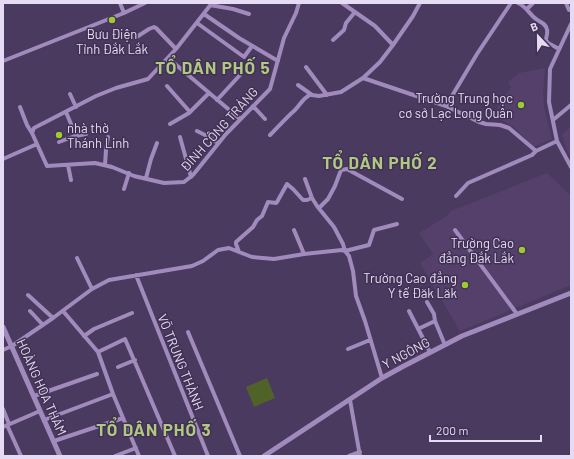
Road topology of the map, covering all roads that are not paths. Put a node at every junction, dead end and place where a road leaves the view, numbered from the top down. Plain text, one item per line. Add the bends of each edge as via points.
1 (120, 3) edge
2 (145, 3) edge
3 (299, 3) edge
4 (342, 3) edge
5 (420, 3) edge
6 (511, 3) edge
7 (518, 3) edge
8 (533, 3) edge
9 (566, 3) edge
10 (211, 4) edge
11 (527, 9) junction
12 (569, 10) dead end
13 (355, 12) junction
14 (124, 14) junction
15 (204, 14) junction
16 (249, 14) dead end
17 (196, 23) junction
18 (571, 24) edge
19 (135, 38) dead end
20 (333, 40) dead end
21 (394, 44) junction
22 (252, 46) junction
23 (176, 49) junction
24 (559, 49) junction
25 (168, 58) junction
26 (3, 61) edge
27 (278, 61) junction
28 (306, 66) dead end
29 (240, 75) dead end
30 (364, 78) junction
31 (298, 85) dead end
32 (167, 86) dead end
33 (209, 93) junction
34 (70, 94) dead end
35 (311, 94) junction
36 (327, 95) junction
37 (217, 100) junction
38 (571, 105) edge
39 (253, 106) junction
40 (446, 106) junction
41 (20, 107) dead end
42 (76, 107) junction
43 (66, 112) junction
44 (190, 112) junction
45 (240, 119) junction
46 (265, 119) dead end
47 (553, 120) junction
48 (170, 124) dead end
49 (197, 131) dead end
50 (32, 134) junction
51 (86, 134) dead end
52 (270, 135) dead end
53 (76, 136) junction
54 (108, 137) dead end
55 (180, 137) dead end
56 (557, 141) junction
57 (60, 142) dead end
58 (157, 143) dead end
59 (218, 143) junction
60 (37, 144) junction
61 (536, 151) junction
62 (3, 158) edge
63 (68, 164) junction
64 (105, 165) junction
65 (571, 167) edge
66 (129, 173) junction
67 (191, 177) junction
68 (146, 178) junction
69 (305, 179) dead end
70 (71, 180) dead end
71 (124, 189) dead end
72 (456, 196) dead end
73 (312, 198) junction
74 (402, 199) dead end
75 (318, 208) junction
76 (397, 224) dead end
77 (294, 230) dead end
78 (455, 230) dead end
79 (345, 251) junction
80 (240, 252) junction
81 (304, 254) junction
82 (77, 258) dead end
83 (136, 275) junction
84 (92, 289) junction
85 (571, 293) edge
86 (28, 295) dead end
87 (427, 302) dead end
88 (63, 310) junction
89 (30, 311) dead end
90 (409, 311) dead end
91 (132, 313) dead end
92 (517, 314) junction
93 (53, 318) junction
94 (436, 321) junction
95 (43, 325) junction
96 (3, 327) edge
97 (418, 329) junction
98 (188, 332) dead end
99 (84, 336) junction
100 (370, 340) junction
101 (445, 345) junction
102 (12, 346) junction
103 (348, 349) dead end
104 (3, 350) edge
105 (98, 352) junction
106 (430, 352) junction
107 (135, 360) junction
108 (118, 367) dead end
109 (97, 374) dead end
110 (382, 378) junction
111 (113, 394) junction
112 (34, 396) junction
113 (350, 400) junction
114 (3, 409) edge
115 (40, 410) junction
116 (123, 418) junction
117 (44, 420) junction
118 (7, 425) edge
119 (54, 441) junction
120 (136, 448) junction
121 (360, 454) edge
122 (21, 456) edge
123 (60, 456) edge
124 (115, 456) edge
125 (139, 456) edge
126 (176, 456) edge
127 (208, 456) edge
128 (240, 456) edge
129 (264, 456) edge
130 (349, 456) edge

1 - 14 street
2 - 14 street
3 - 27 street, ĐINH CÔNG TRÁNG via 284,38
4 - 13 street
5 - 21 street
6 - 40 street
7 - 11 street
8 - 11 street
9 - 12 street
10 - 15 street
10 - 16 street
11 - 24 street via 548,29 548,43
13 - 20 street via 344,30
13 - 21 street
14 - 26 street
15 - 17 street
15 - 22 street
17 - 22 street via 244,57
17 - 23 street
18 - 24 street
19 - 23 street via 154,27
21 - 30 street
22 - 27 street
23 - 25 street
24 - 47 street via 550,69 549,102
25 - 33 street
25 - 42 street via 148,79 116,88
27 - 39 street, ĐINH CÔNG TRÁNG via 270,89
28 - 36 street
29 - 37 street
30 - 36 street via 341,92
30 - 40 street
31 - 35 street
32 - 44 street
33 - 37 street
33 - 44 street
34 - 42 street
35 - 36 street
35 - 52 street via 304,98
37 - 45 street
38 - 47 street
39 - 45 street, ĐINH CÔNG TRÁNG
39 - 46 street
40 - 61 street via 478,122 500,124 509,128
41 - 50 street
42 - 43 street
43 - 50 street via 34,128
43 - 53 street
44 - 48 street
45 - 59 street, ĐINH CÔNG TRÁNG
47 - 56 street
49 - 59 street
50 - 60 street
51 - 53 street
53 - 57 street
54 - 64 street
55 - 67 street
56 - 61 street
56 - 65 street
58 - 68 street
59 - 67 street, ĐINH CÔNG TRÁNG
60 - 62 street
60 - 63 street, ĐINH CÔNG TRÁNG via 47,166
61 - 72 street via 468,183
63 - 64 street, ĐINH CÔNG TRÁNG
63 - 70 street
64 - 66 street, ĐINH CÔNG TRÁNG
66 - 68 street, ĐINH CÔNG TRÁNG
66 - 71 street
67 - 68 street, ĐINH CÔNG TRÁNG via 184,182 164,183
69 - 73 street
73 - 75 street
73 - 80 street via 303,200 287,184 278,202 268,202 262,216 237,241
74 - 75 street via 347,169 341,170 328,199
75 - 79 street via 334,227
76 - 79 street via 374,230 369,245
77 - 81 street
78 - 92 street
79 - 81 street
79 - 100 street via 351,261 356,296
80 - 81 street via 252,257 274,259
80 - 83 street via 229,248 218,250 192,266
82 - 84 street
83 - 84 street via 109,280
83 - 127 street, VÕ TRUNG THÀNH
84 - 88 street
85 - 92 street, Y NGÔNG
86 - 93 street
87 - 94 street
88 - 93 street
88 - 99 street
89 - 95 street
90 - 97 street
91 - 99 street
92 - 101 street, Y NGÔNG
93 - 95 street
94 - 97 street
94 - 101 street
95 - 102 street
96 - 102 street, HOÀNG HOA THÁM
97 - 106 street
98 - 128 street
99 - 105 street
100 - 103 street
100 - 110 street
101 - 106 street, Y NGÔNG
102 - 104 street
102 - 112 street, HOÀNG HOA THÁM
105 - 107 street via 125,339
105 - 111 street
106 - 110 street, Y NGÔNG
107 - 108 street
107 - 126 street
109 - 112 street
110 - 113 street, Y NGÔNG
111 - 116 street
111 - 117 street
112 - 115 street, HOÀNG HOA THÁM
113 - 121 street
113 - 129 street, Y NGÔNG
114 - 118 street
115 - 117 street, HOÀNG HOA THÁM
115 - 118 street
116 - 119 street
116 - 120 street
117 - 119 street, HOÀNG HOA THÁM
118 - 122 street
119 - 123 street, HOÀNG HOA THÁM
120 - 124 street
120 - 125 street
121 - 130 street

